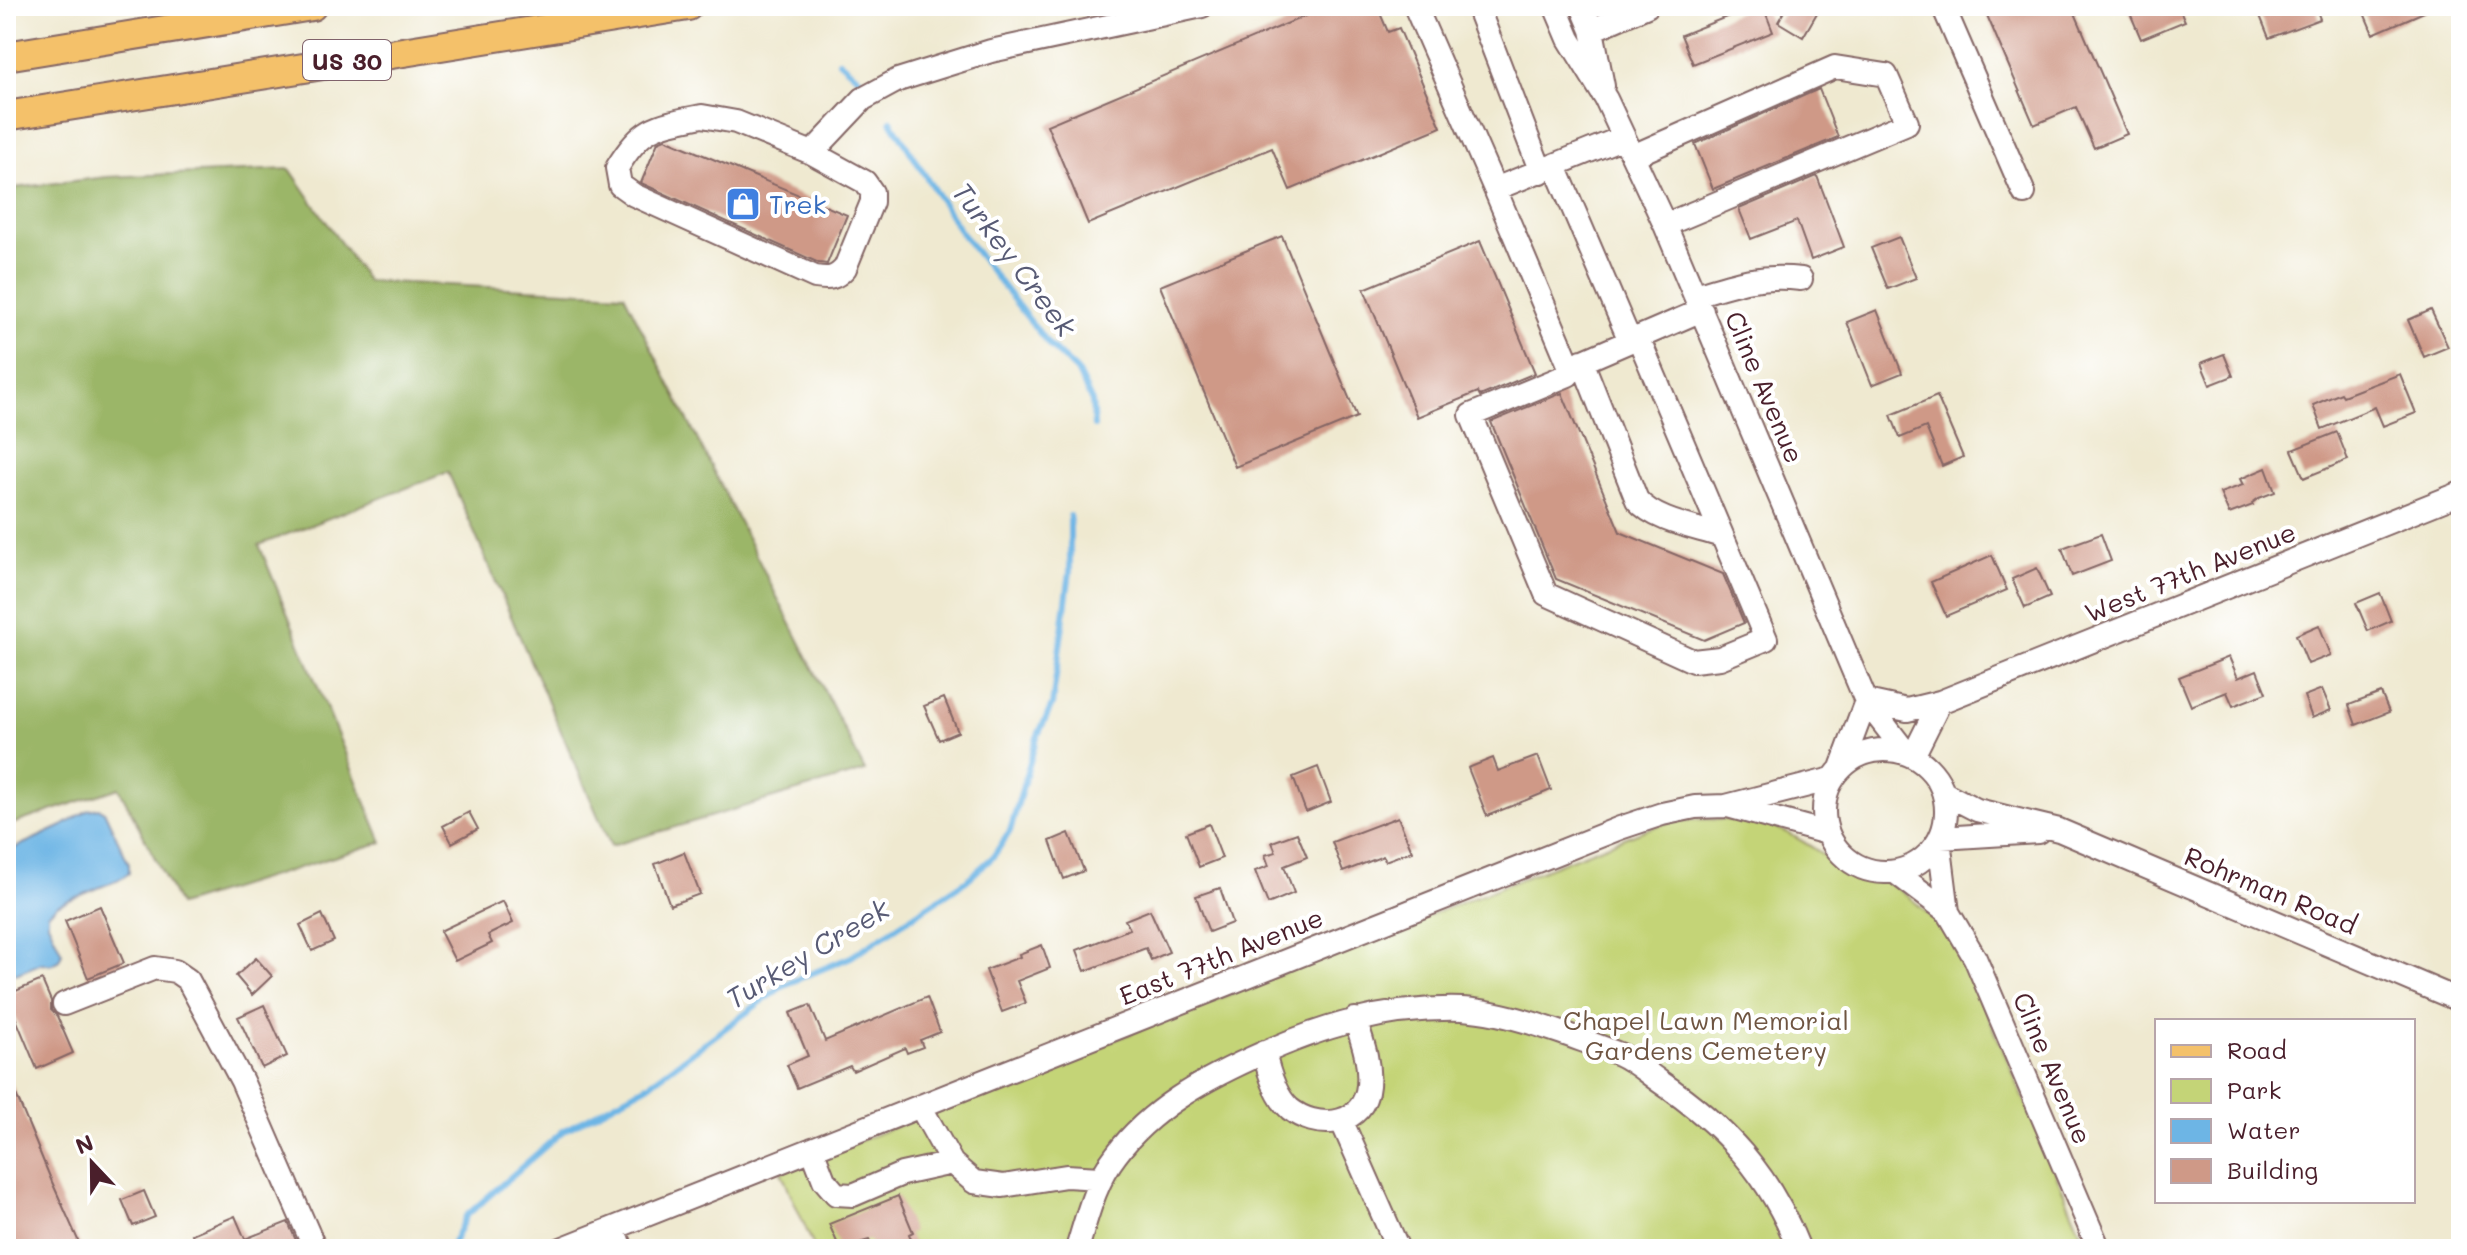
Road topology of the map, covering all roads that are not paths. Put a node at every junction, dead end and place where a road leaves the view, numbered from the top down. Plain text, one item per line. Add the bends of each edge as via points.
1 (312, 6) edge
2 (688, 6) edge
3 (1202, 6) edge
4 (1415, 6) edge
5 (1477, 6) edge
6 (1555, 6) edge
7 (1582, 6) edge
8 (1943, 6) edge
9 (1643, 7) edge
10 (1592, 30) junction
11 (6, 56) edge
12 (1606, 99) junction
13 (6, 116) edge
14 (1629, 146) junction
15 (812, 153) junction
16 (1548, 169) junction
17 (1495, 189) junction
18 (2024, 193) dead end
19 (1665, 225) junction
20 (1801, 279) dead end
21 (1699, 302) junction
22 (1634, 339) junction
23 (1576, 364) junction
24 (2461, 493) edge
25 (1722, 536) junction
26 (1866, 701) junction
27 (1940, 702) junction
28 (1910, 755) junction
29 (1836, 774) junction
30 (1944, 793) junction
31 (1726, 806) junction
32 (2059, 830) junction
33 (1827, 833) junction
34 (1940, 839) junction
35 (1895, 872) junction
36 (1948, 912) junction
37 (2461, 1001) edge
38 (64, 1004) dead end
39 (1355, 1019) junction
40 (1264, 1052) junction
41 (920, 1106) junction
42 (1342, 1122) junction
43 (812, 1149) junction
44 (952, 1163) junction
45 (1100, 1178) junction
46 (614, 1228) junction
47 (315, 1249) edge
48 (561, 1249) edge
49 (622, 1249) edge
50 (1077, 1249) edge
51 (1398, 1249) edge
52 (1799, 1249) edge
53 (2099, 1249) edge

1 - 11 main road, US 30
2 - 13 main road, US 30
3 - 15 street via 991,51 898,80 863,99
4 - 17 street
5 - 16 street
6 - 12 street, Cline Avenue
7 - 10 street, Cline Avenue
8 - 18 street
9 - 10 street
10 - 12 street, Cline Avenue
12 - 14 street, Cline Avenue
14 - 16 street
14 - 19 street, Cline Avenue
14 - 19 street via 1835,67 1886,75 1907,123
15 - 15 street via 736,122 702,116 659,124 630,145 617,168 620,185 634,195 815,277 830,279 845,268 872,192 865,182
16 - 17 street
16 - 22 street
17 - 23 street
19 - 21 street, Cline Avenue
20 - 21 street via 1759,277
21 - 22 street
21 - 26 street, Cline Avenue
22 - 23 street
22 - 25 street
23 - 25 street via 1637,500 1655,514
23 - 25 street via 1568,375 1471,415 1546,594 1693,661 1720,658 1766,639
24 - 27 street, West 77th Avenue
26 - 27 street, West 77th Avenue via 1907,710
26 - 28 street, Cline Avenue
26 - 29 street
27 - 28 street
28 - 29 street via 1865,753
28 - 30 street via 1933,772
29 - 31 street, East 77th Avenue
29 - 33 street via 1823,806
30 - 32 street, Rohrman Road via 1977,810
30 - 34 street via 1947,816
31 - 33 street, East 77th Avenue
31 - 41 street, East 77th Avenue via 1695,807 1620,828
32 - 34 street, Rohrman Road
32 - 37 street, Rohrman Road
33 - 35 street via 1854,864
34 - 35 street via 1925,858
34 - 36 street, Cline Avenue
35 - 36 street, Cline Avenue
36 - 53 street, Cline Avenue via 1975,958
38 - 47 street via 155,968 175,971 188,980 242,1081
39 - 40 street
39 - 42 street via 1368,1069 1366,1095
39 - 52 street via 1464,1009 1529,1021 1621,1055 1696,1106 1737,1144 1785,1213
40 - 42 street via 1290,1108 1314,1121
40 - 45 street via 1203,1081 1152,1117
41 - 43 street, East 77th Avenue
41 - 44 street
42 - 51 street
43 - 44 street via 836,1194 853,1195 902,1174
43 - 46 street, East 77th Avenue
44 - 45 street via 974,1182 1003,1186 1066,1176
45 - 50 street
46 - 48 street, East 77th Avenue
46 - 49 street

